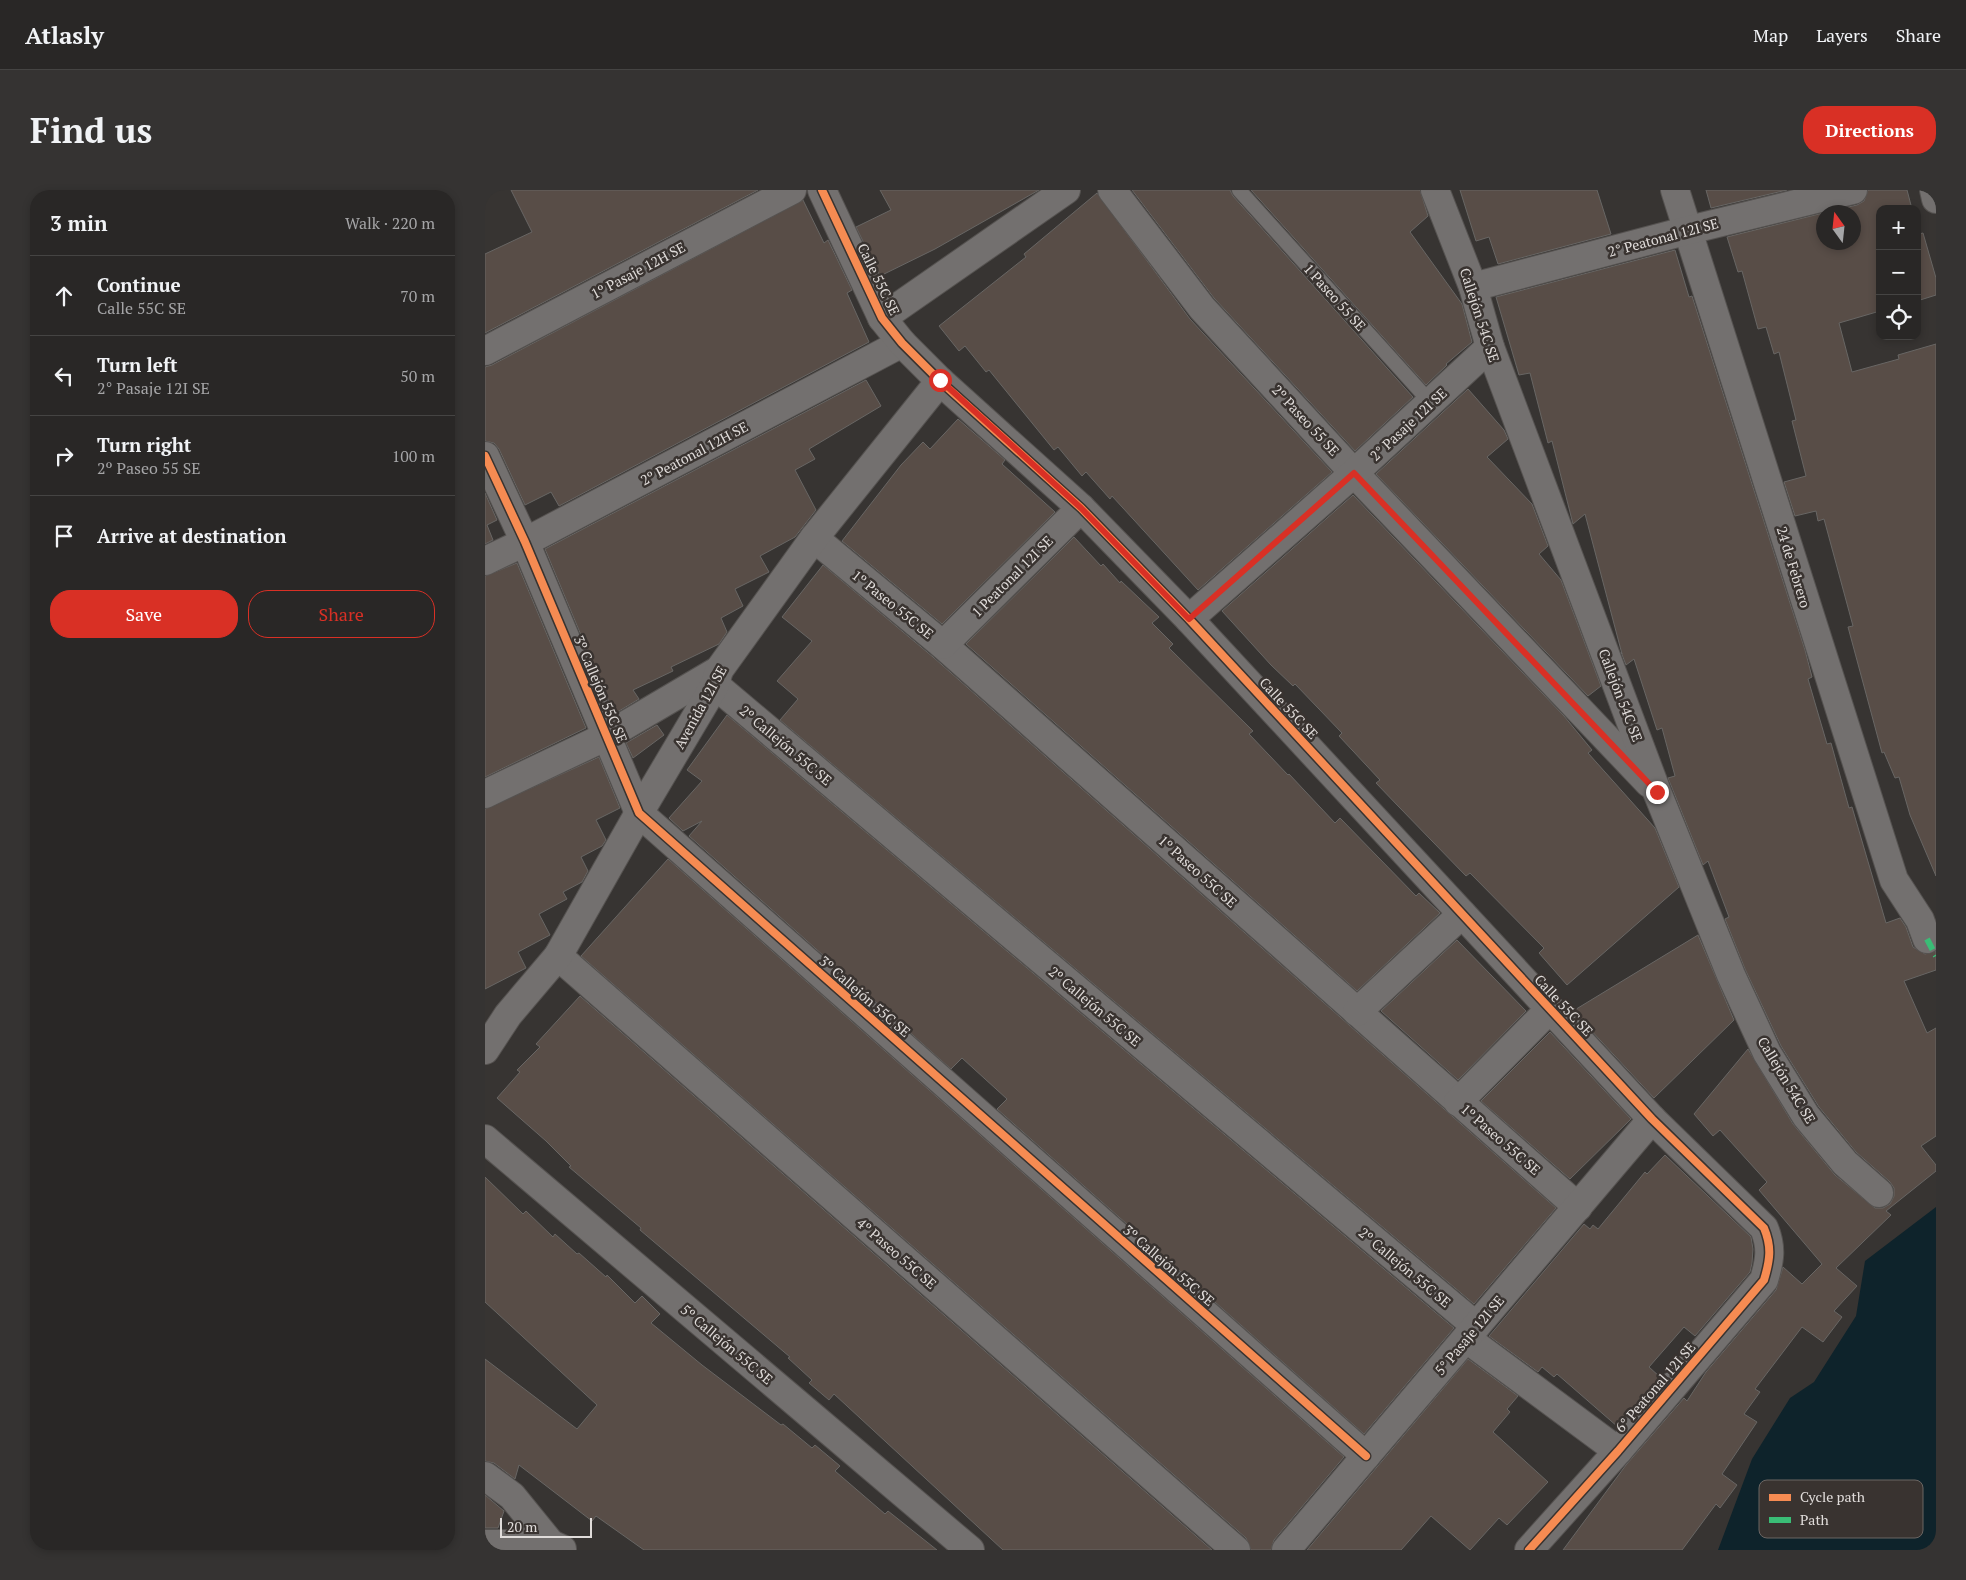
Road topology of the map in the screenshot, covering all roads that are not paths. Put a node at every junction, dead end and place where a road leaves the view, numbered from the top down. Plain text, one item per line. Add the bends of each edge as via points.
1 (792, 190) edge
2 (822, 190) edge
3 (1067, 190) edge
4 (1112, 190) edge
5 (1239, 190) edge
6 (1435, 190) edge
7 (1675, 190) edge
8 (1853, 190) edge
9 (1933, 190) edge
10 (1936, 199) edge
11 (1689, 230) junction
12 (1473, 287) junction
13 (882, 318) junction
14 (902, 343) junction
15 (1490, 347) junction
16 (485, 351) edge
17 (940, 380) junction
18 (1431, 403) junction
19 (485, 456) edge
20 (1354, 473) junction
21 (1081, 508) junction
22 (814, 538) junction
23 (525, 542) junction
24 (485, 561) edge
25 (1189, 619) junction
26 (943, 645) junction
27 (717, 678) junction
28 (607, 736) junction
29 (1657, 792) junction
30 (485, 794) edge
31 (639, 813) junction
32 (1462, 914) junction
33 (1927, 939) dead end
34 (558, 956) junction
35 (1550, 1009) junction
36 (1357, 1012) junction
37 (496, 1020) edge
38 (485, 1050) edge
39 (1458, 1102) junction
40 (1652, 1119) junction
41 (485, 1139) edge
42 (1879, 1193) dead end
43 (1578, 1207) junction
44 (1764, 1228) joint
45 (1471, 1333) junction
46 (1618, 1451) junction
47 (1366, 1456) junction
48 (485, 1476) edge
49 (485, 1544) edge
50 (555, 1548) edge
51 (970, 1550) edge
52 (1236, 1550) edge
53 (1286, 1550) edge
54 (1529, 1550) edge

1 - 16 street, 1º Pasaje 12H SE
2 - 13 street, Calle 55C SE
3 - 13 street
4 - 20 street, 2º Paseo 55 SE via 1202,308
5 - 18 lane, 1 Paseo 55 SE
6 - 12 street, Callejón 54C SE
7 - 11 street, 24 de Febrero
8 - 11 street, 2° Peatonal 12I SE
9 - 10 street
11 - 12 street, 2° Peatonal 12I SE
11 - 33 street, 24 de Febrero via 1894,880 1920,920
12 - 15 street, Callejón 54C SE
13 - 14 street, Calle 55C SE
14 - 17 street, Calle 55C SE
14 - 23 street, 2º Peatonal 12H SE
15 - 18 street, 2° Pasaje 12I SE
15 - 29 street, Callejón 54C SE
17 - 21 street, Calle 55C SE
17 - 22 street, Avenida 12I SE
18 - 20 street, 2° Pasaje 12I SE
19 - 23 street, 3º Callejón 55C SE
20 - 25 street, 2° Pasaje 12I SE
20 - 29 street, 2º Paseo 55 SE
21 - 25 street, Calle 55C SE
21 - 26 street, 1 Peatonal 12I SE
22 - 26 street, 1º Paseo 55C SE
22 - 27 street, Avenida 12I SE
23 - 24 street, 2º Peatonal 12H SE
23 - 28 street, 3º Callejón 55C SE
25 - 32 street, Calle 55C SE
26 - 36 street, 1º Paseo 55C SE
27 - 28 street
27 - 31 street, Avenida 12I SE
27 - 45 street, 2º Callejón 55C SE
28 - 30 street
28 - 31 street, 3º Callejón 55C SE
29 - 42 street, Callejón 54C SE via 1731,975 1767,1053 1806,1116 1845,1163
31 - 34 street, Avenida 12I SE
31 - 47 street, 3º Callejón 55C SE
32 - 35 street, Calle 55C SE
32 - 36 street
34 - 37 street, Avenida 12I SE
34 - 52 street, 4º Paseo 55C SE
35 - 39 street
35 - 40 street, Calle 55C SE
36 - 39 street, 1º Paseo 55C SE
37 - 38 street, Avenida 12I SE
39 - 43 street, 1º Paseo 55C SE
40 - 43 street, 5° Pasaje 12I SE
40 - 44 street, Calle 55C SE
41 - 51 street, 5º Callejón 55C SE
43 - 45 street, 5° Pasaje 12I SE
44 - 46 street, 6° Peatonal 12I SE via 1770,1243 1770,1259 1764,1280
45 - 46 street, 2º Callejón 55C SE
45 - 47 street, 5° Pasaje 12I SE
46 - 54 street, 6° Peatonal 12I SE
47 - 53 street, 5° Pasaje 12I SE
48 - 50 street via 513,1496
49 - 50 street

